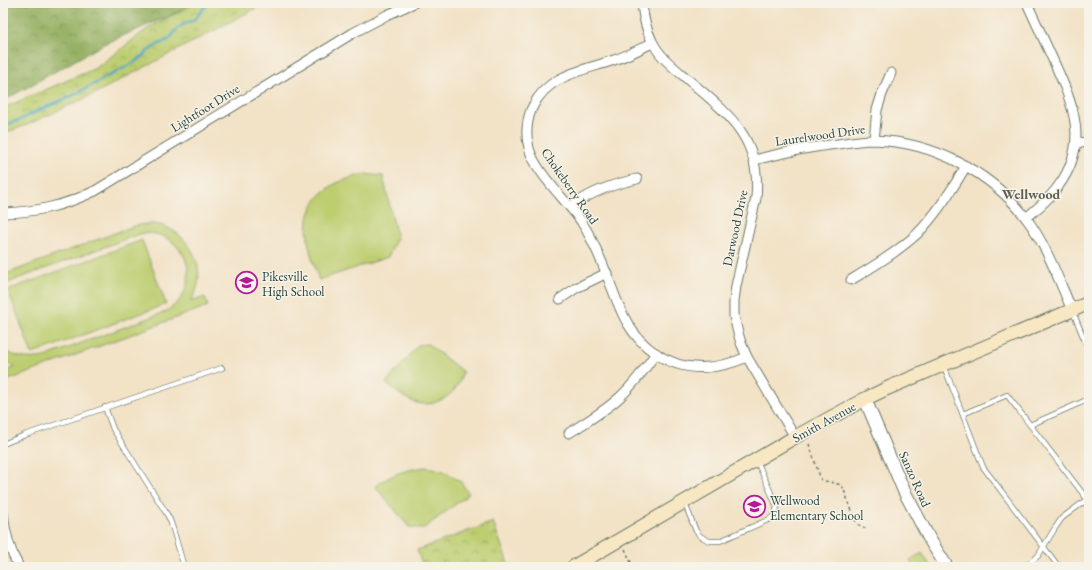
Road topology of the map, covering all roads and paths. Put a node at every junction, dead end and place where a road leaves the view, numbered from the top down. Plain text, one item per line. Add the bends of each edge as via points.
1 (414, 3) edge
2 (642, 3) edge
3 (1027, 3) edge
4 (652, 42) junction
5 (891, 73) dead end
6 (874, 140) junction
7 (1076, 142) junction
8 (1089, 143) edge
9 (754, 160) junction
10 (966, 166) junction
11 (638, 179) dead end
12 (570, 208) junction
13 (3, 213) edge
14 (1026, 218) junction
15 (607, 273) junction
16 (851, 280) dead end
17 (560, 299) dead end
18 (1089, 303) edge
19 (1072, 310) junction
20 (1089, 348) edge
21 (656, 354) junction
22 (748, 357) junction
23 (944, 365) junction
24 (222, 368) dead end
25 (1089, 398) edge
26 (865, 399) junction
27 (105, 407) junction
28 (963, 414) junction
29 (1030, 425) junction
30 (569, 433) dead end
31 (795, 437) junction
32 (3, 444) edge
33 (809, 444) dead end
34 (757, 460) junction
35 (1088, 498) edge
36 (684, 502) junction
37 (3, 512) edge
38 (867, 529) dead end
39 (1044, 547) junction
40 (625, 549) dead end
41 (19, 567) edge
42 (184, 567) edge
43 (572, 567) edge
44 (633, 567) edge
45 (947, 567) edge
46 (1024, 567) edge
47 (1059, 567) edge

1 - 13 street, Lightfoot Drive via 353,33 95,191 65,204 42,210
2 - 4 street, Darwood Drive
3 - 7 street via 1070,98
4 - 9 street, Darwood Drive via 674,68 725,111 743,134
4 - 12 street, Chokeberry Road via 615,60 558,80 547,87 532,108 528,120 528,147 542,172
5 - 6 street via 877,110
6 - 9 street, Laurelwood Drive via 821,146
6 - 10 street, Laurelwood Drive via 927,149
7 - 8 street
7 - 14 street via 1068,170 1058,187
9 - 22 street, Darwood Drive via 758,187 734,301 737,329
10 - 14 street, Laurelwood Drive via 998,189
10 - 16 street via 942,205 917,233 889,256
11 - 12 street via 599,190
12 - 15 street, Chokeberry Road via 590,236
14 - 19 street, Laurelwood Drive via 1037,234
15 - 17 street
15 - 21 street, Chokeberry Road via 627,324 642,343
18 - 19 main road, Smith Avenue
19 - 20 lane
19 - 23 main road, Smith Avenue
21 - 22 street, Chokeberry Road via 681,365 694,367 722,366
21 - 30 street via 619,397
22 - 31 street, Darwood Drive
23 - 26 main road, Smith Avenue
23 - 28 lane
24 - 27 lane
25 - 29 lane
26 - 31 main road, Smith Avenue
26 - 45 street, Sanzo Road via 904,491
27 - 32 lane
27 - 42 lane via 113,429 168,515
28 - 29 lane via 1007,395
28 - 39 lane via 983,467
29 - 35 lane
31 - 34 main road, Smith Avenue
33 - 38 path via 821,480 842,485 857,524
34 - 36 main road, Smith Avenue
34 - 36 lane via 776,507 774,516 770,519 720,541 708,542 696,531
35 - 39 lane via 1062,518
36 - 43 main road, Smith Avenue
37 - 41 street via 5,532
39 - 46 lane via 1038,556
39 - 47 lane
40 - 44 path

